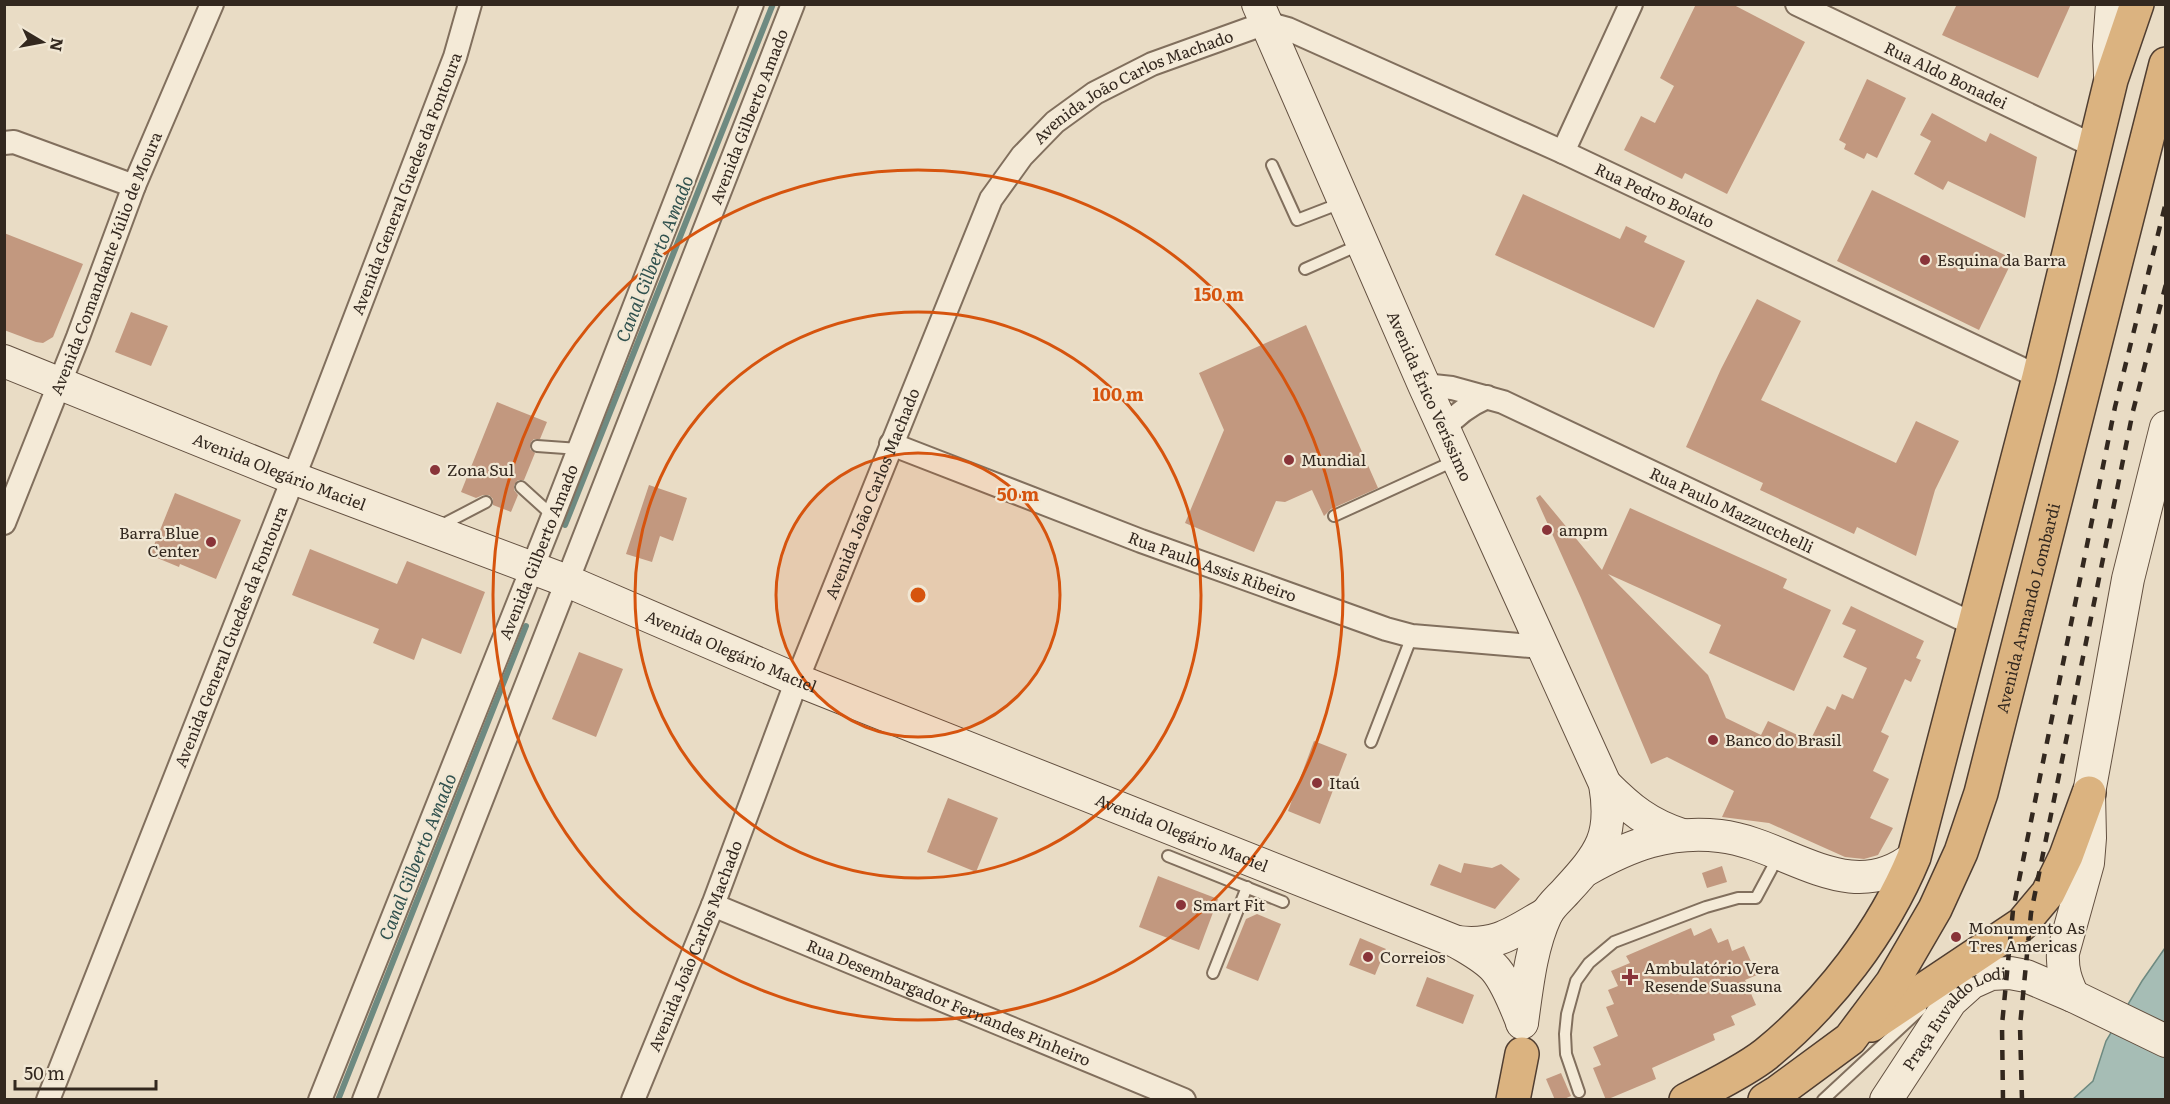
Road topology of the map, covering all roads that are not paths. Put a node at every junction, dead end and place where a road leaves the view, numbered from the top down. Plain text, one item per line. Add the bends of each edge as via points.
1 (212, 4) edge
2 (470, 4) edge
3 (752, 4) edge
4 (793, 4) edge
5 (1631, 4) edge
6 (1797, 4) edge
7 (2112, 4) edge
8 (2137, 4) edge
9 (1262, 14) edge
10 (2166, 64) edge
11 (2111, 80) junction
12 (4, 143) edge
13 (2094, 146) junction
14 (1563, 152) junction
15 (1272, 165) dead end
16 (134, 186) junction
17 (1344, 202) junction
18 (1362, 243) junction
19 (1305, 269) dead end
20 (4, 361) edge
21 (2039, 377) junction
22 (60, 383) junction
23 (1424, 385) junction
24 (1487, 397) junction
25 (2166, 427) edge
26 (1444, 429) junction
27 (891, 444) junction
28 (537, 446) dead end
29 (579, 449) junction
30 (1457, 459) junction
31 (293, 478) junction
32 (521, 487) dead end
33 (486, 502) dead end
34 (553, 516) junction
35 (1334, 516) dead end
36 (4, 523) edge
37 (432, 529) junction
38 (531, 567) junction
39 (567, 581) junction
40 (1975, 625) junction
41 (1412, 636) junction
42 (1542, 647) junction
43 (797, 680) junction
44 (1371, 742) dead end
45 (1605, 784) junction
46 (2089, 793) junction
47 (1682, 835) junction
48 (1779, 854) junction
49 (1168, 856) dead end
50 (1914, 857) junction
51 (1211, 859) junction
52 (1585, 870) junction
53 (1247, 887) junction
54 (1283, 902) dead end
55 (713, 905) junction
56 (1546, 913) junction
57 (1457, 942) junction
58 (1959, 966) junction
59 (1213, 973) dead end
60 (2085, 1001) junction
61 (1928, 1015) junction
62 (1522, 1038) junction
63 (1850, 1039) junction
64 (2166, 1041) edge
65 (1579, 1092) dead end
66 (1771, 1096) edge
67 (48, 1100) edge
68 (320, 1100) edge
69 (364, 1100) edge
70 (633, 1100) edge
71 (1184, 1100) edge
72 (1500, 1100) edge
73 (1513, 1100) edge
74 (1686, 1100) edge
75 (1823, 1100) edge
76 (1886, 1100) edge

1 - 16 street, Avenida Comandante Júlio de Moura
2 - 31 street, Avenida General Guedes da Fontoura via 455,57
3 - 29 street, Avenida Gilberto Amado
4 - 39 street, Avenida Gilberto Amado
5 - 14 street
6 - 13 street, Rua Aldo Bonadei
7 - 11 main road
8 - 11 highway
9 - 14 street, Rua Pedro Bolato
9 - 17 main road, Avenida Érico Veríssimo
9 - 27 street, Avenida João Carlos Machado via 1095,93 1055,122 1022,156 991,199
10 - 63 highway, Avenida Armando Lombardi via 1981,793 1961,852 1935,909 1892,984
11 - 13 highway
12 - 16 street via 14,142
13 - 21 highway
14 - 21 street, Rua Pedro Bolato
15 - 17 lane via 1297,220
16 - 22 street, Avenida Comandante Júlio de Moura
17 - 18 main road, Avenida Érico Veríssimo
18 - 19 lane
18 - 23 main road, Avenida Érico Veríssimo
20 - 22 main road, Avenida Olegário Maciel
21 - 40 highway
22 - 31 main road, Avenida Olegário Maciel
22 - 36 street, Avenida Comandante Júlio de Moura
23 - 24 street, Rua Paulo Mazzucchelli
23 - 26 main road, Avenida Érico Veríssimo
24 - 26 street via 1461,411
24 - 40 street, Rua Paulo Mazzucchelli
25 - 46 main road via 2128,579
26 - 30 main road, Avenida Érico Veríssimo
27 - 41 street, Rua Paulo Assis Ribeiro via 1141,541
27 - 43 street, Avenida João Carlos Machado
28 - 29 lane
29 - 34 street, Avenida Gilberto Amado
30 - 35 lane
30 - 42 main road, Avenida Érico Veríssimo
31 - 37 main road, Avenida Olegário Maciel
31 - 67 street, Avenida General Guedes da Fontoura
32 - 34 lane
33 - 37 lane
34 - 38 street, Avenida Gilberto Amado
37 - 38 main road, Avenida Olegário Maciel
38 - 39 main road, Avenida Olegário Maciel
38 - 68 street, Avenida Gilberto Amado
39 - 43 main road, Avenida Olegário Maciel
39 - 69 street, Avenida Gilberto Amado
40 - 50 highway
41 - 42 street, Rua Paulo Assis Ribeiro
41 - 44 lane
42 - 45 main road, Avenida Érico Veríssimo
43 - 51 main road, Avenida Olegário Maciel
43 - 55 street, Avenida João Carlos Machado
45 - 47 main road via 1639,816
45 - 52 main road via 1608,823 1598,853
46 - 58 highway via 2048,893 2022,924
46 - 60 main road via 2088,863 2063,960 2065,978
47 - 48 main road via 1722,836
47 - 52 main road via 1633,846
48 - 50 main road via 1834,874 1868,878 1890,873
48 - 65 lane via 1756,898 1738,898 1706,907 1614,942 1589,963 1576,981 1565,1034 1566,1054
49 - 51 lane
50 - 74 highway via 1903,884 1844,976 1802,1021 1764,1055
51 - 53 lane
51 - 57 main road, Avenida Olegário Maciel
52 - 56 main road
53 - 54 lane
53 - 59 lane
55 - 70 street, Avenida João Carlos Machado
55 - 71 street, Rua Desembargador Fernandes Pinheiro
56 - 57 main road, Avenida Olegário Maciel via 1499,940
56 - 62 main road via 1533,960
57 - 62 main road, Avenida Olegário Maciel via 1483,959 1505,984
58 - 61 lane, Praça Euvaldo Lodi
58 - 63 highway
60 - 61 main road, Praça Euvaldo Lodi via 2026,976 1991,974
60 - 64 main road, Praça Euvaldo Lodi
61 - 75 lane, Praça Euvaldo Lodi
61 - 76 main road, Praça Euvaldo Lodi
62 - 72 main road
62 - 73 highway
63 - 66 highway, Avenida Armando Lombardi

